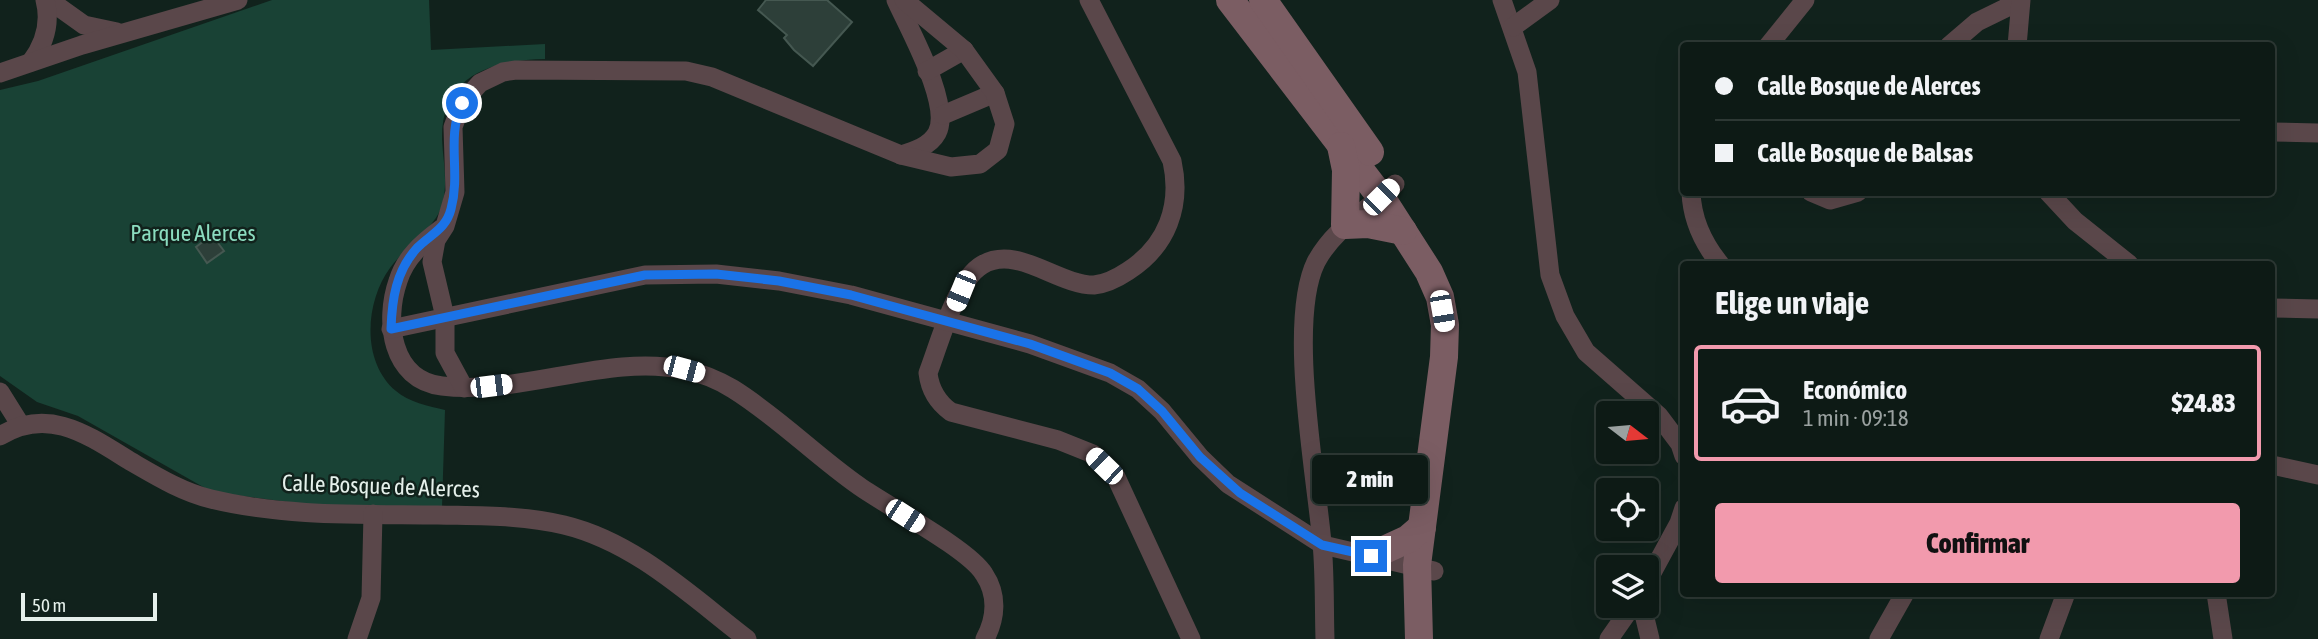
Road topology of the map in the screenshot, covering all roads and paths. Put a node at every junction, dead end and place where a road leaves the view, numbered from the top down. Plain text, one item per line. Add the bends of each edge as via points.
1 (47, 0) edge
2 (238, 0) edge
3 (896, 0) edge
4 (904, 0) edge
5 (1089, 0) edge
6 (1230, 0) edge
7 (1263, 0) edge
8 (1502, 0) edge
9 (1550, 0) edge
10 (1805, 0) edge
11 (2021, 0) edge
12 (1513, 27) junction
13 (129, 32) junction
14 (1771, 42) edge
15 (1954, 42) edge
16 (2017, 42) edge
17 (964, 50) junction
18 (31, 62) junction
19 (928, 71) junction
20 (0, 73) edge
21 (995, 93) junction
22 (943, 115) junction
23 (2275, 132) edge
24 (2318, 133) edge
25 (1341, 143) junction
26 (901, 155) junction
27 (1388, 190) junction
28 (1691, 196) edge
29 (1820, 196) edge
30 (1844, 196) edge
31 (2052, 196) edge
32 (1345, 225) junction
33 (445, 226) junction
34 (1403, 230) junction
35 (1718, 261) edge
36 (2125, 261) edge
37 (2275, 308) edge
38 (2318, 309) edge
39 (445, 317) junction
40 (948, 323) junction
41 (391, 329) junction
42 (464, 387) junction
43 (0, 392) edge
44 (20, 424) junction
45 (0, 436) edge
46 (1680, 446) edge
47 (2275, 466) edge
48 (2318, 475) edge
49 (373, 514) junction
50 (1680, 520) edge
51 (1422, 527) junction
52 (1322, 545) junction
53 (1371, 556) junction
54 (1659, 560) edge
55 (1426, 568) junction
56 (1903, 597) edge
57 (2065, 597) edge
58 (2217, 597) edge
59 (1624, 618) edge
60 (1645, 618) edge
61 (357, 639) edge
62 (747, 639) edge
63 (985, 639) edge
64 (1191, 639) edge
65 (1325, 639) edge
66 (1419, 639) edge
67 (1437, 639) edge
68 (1609, 639) edge
69 (1650, 639) edge
70 (1879, 639) edge
71 (2049, 639) edge
72 (2223, 639) edge

1 - 13 street via 84,25
1 - 18 street via 47,29
2 - 13 street
3 - 19 street
4 - 17 street
5 - 40 street via 1172,161 1176,190 1167,228 1137,265 1094,285 1018,261 990,261 964,283
6 - 25 street
7 - 27 street
8 - 12 street
9 - 12 street
10 - 14 street
11 - 15 street via 1977,22
11 - 16 street
12 - 46 street via 1527,72 1550,275 1565,316 1586,352 1659,416
13 - 18 street
17 - 19 street
17 - 21 street
18 - 20 street
19 - 22 street
21 - 22 street
21 - 26 street via 1004,124 998,150 980,164 951,167
22 - 26 street via 937,135 921,148
23 - 24 street
25 - 27 street
25 - 32 street via 1346,170
26 - 33 street via 712,77 686,71 503,72 480,83 456,114 454,191
27 - 32 street
27 - 34 street
27 - 55 street via 1441,265 1458,318 1459,349
28 - 35 street via 1705,246
29 - 30 street via 1830,200
31 - 36 street
32 - 34 street
32 - 52 street via 1315,265 1304,309
33 - 39 street via 436,240 432,262
33 - 41 street via 407,262 395,291
34 - 51 street via 1429,272 1445,325
37 - 38 street
39 - 40 street via 645,275 716,274 851,295
39 - 41 street
39 - 42 street via 444,353
40 - 52 street via 1030,344 1110,373 1138,389 1228,484
40 - 64 street via 928,373 937,400 959,416 1059,440 1093,454 1116,477
41 - 42 street via 396,351 417,377 441,386
42 - 63 street via 647,366 684,369 718,381 858,486 975,562 993,593 993,617
43 - 44 street
44 - 45 street
44 - 49 street, Calle Bosque de Alerces via 73,428 167,482 212,499 318,513
47 - 48 street
49 - 61 street via 371,598
49 - 62 street, Calle Bosque de Alerces via 497,514 565,525 609,542 655,568
50 - 54 street
51 - 53 street via 1408,539
51 - 55 street
52 - 53 street
52 - 65 street
53 - 55 street
55 - 66 street
55 - 67 street
56 - 70 street
57 - 71 street
58 - 72 street
59 - 68 street
60 - 69 street

